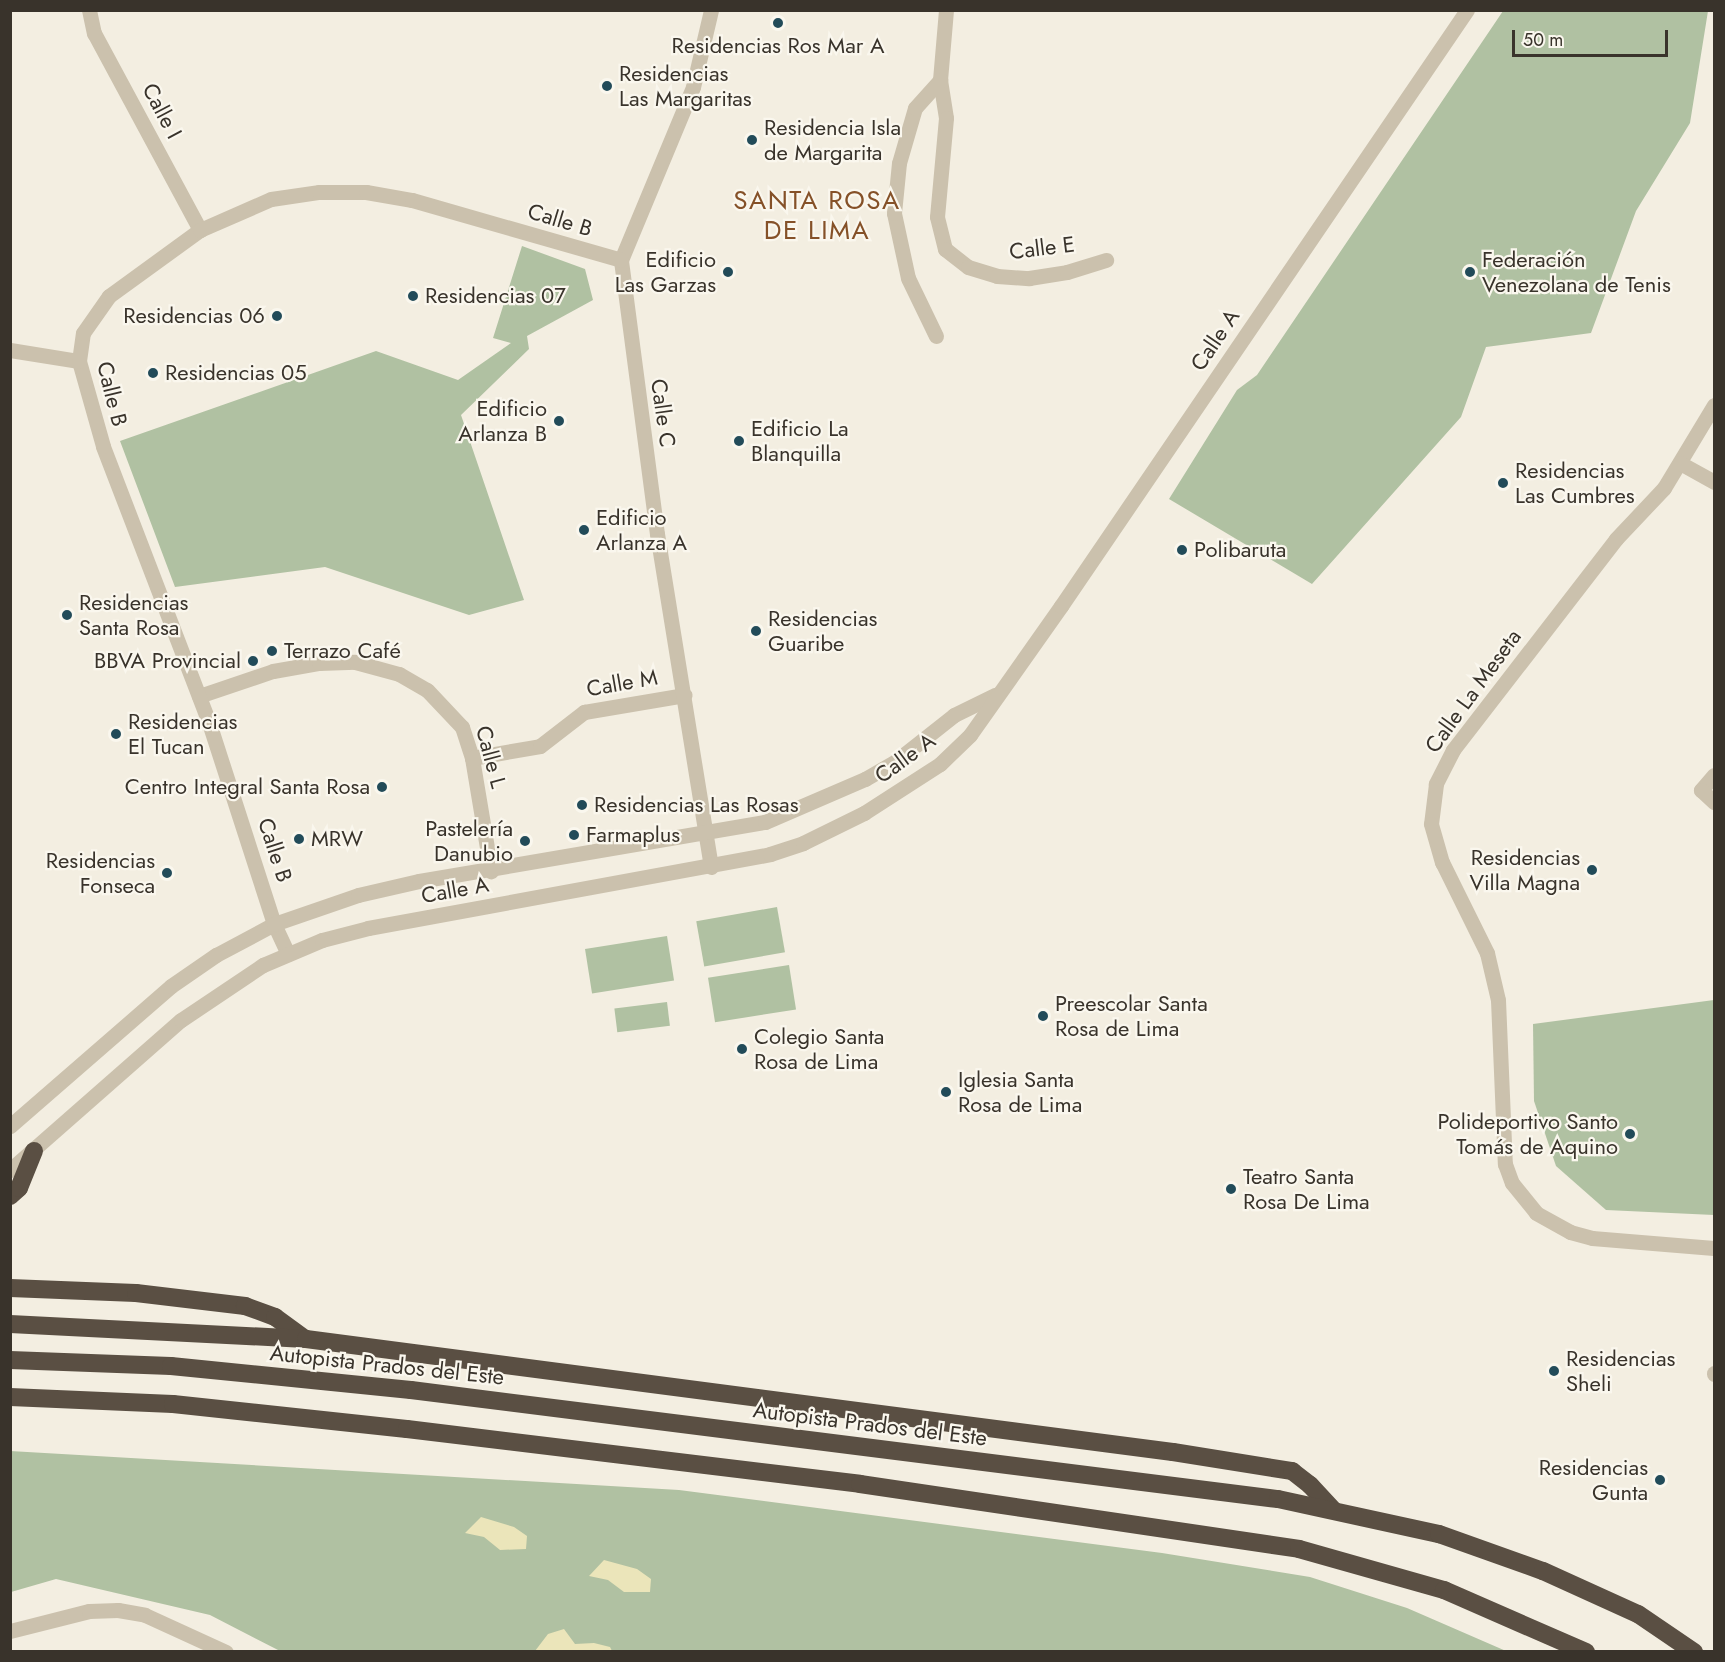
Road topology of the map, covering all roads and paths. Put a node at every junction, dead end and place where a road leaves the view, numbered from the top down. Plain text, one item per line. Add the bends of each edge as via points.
1 (89, 10) edge
2 (711, 10) edge
3 (946, 10) edge
4 (1467, 10) edge
5 (940, 80) junction
6 (200, 230) junction
7 (621, 260) junction
8 (1106, 260) dead end
9 (936, 336) dead end
10 (10, 350) edge
11 (79, 361) junction
12 (1714, 405) edge
13 (1680, 463) junction
14 (1714, 482) edge
15 (998, 693) junction
16 (685, 695) junction
17 (199, 696) junction
18 (472, 758) junction
19 (1714, 775) edge
20 (1714, 802) edge
21 (706, 835) junction
22 (711, 867) junction
23 (491, 871) junction
24 (274, 924) junction
25 (288, 954) junction
26 (10, 1126) edge
27 (34, 1152) junction
28 (10, 1170) edge
29 (10, 1196) edge
30 (1714, 1248) edge
31 (10, 1288) edge
32 (10, 1324) edge
33 (306, 1339) junction
34 (10, 1360) edge
35 (10, 1397) edge
36 (1333, 1510) junction
37 (10, 1631) edge
38 (226, 1652) edge
39 (1586, 1652) edge
40 (1694, 1652) edge

1 - 6 street, Calle I via 94,33
2 - 7 street via 693,87
3 - 5 street, Calle E
4 - 15 street, Calle A
5 - 8 street, Calle E via 946,118 937,217 945,249 968,267 998,276 1029,278
5 - 9 street via 915,108 899,163 894,213 908,278
6 - 7 street, Calle B via 271,199 319,192 366,192 449,210
6 - 11 street, Calle B via 109,296 83,333
7 - 16 street, Calle C via 657,534
10 - 11 street
11 - 17 street, Calle B via 103,446
12 - 13 street, Calle La Meseta
13 - 14 street
13 - 30 street, Calle La Meseta via 1664,488 1616,539 1452,750 1436,784 1431,824 1442,862 1487,953 1498,1000 1505,1164 1512,1183 1536,1213 1570,1232 1592,1238
15 - 21 street, Calle A via 954,715 896,761 833,796 765,822
15 - 22 street, Calle A via 970,735 940,764 897,794 803,843
16 - 18 street, Calle M via 584,711 540,746
16 - 21 street, Calle C
17 - 18 street, Calle L via 295,666 336,662 371,665 399,674 440,702 462,727
17 - 24 street, Calle B
18 - 23 street, Calle L
19 - 20 street via 1701,790
21 - 22 street, Calle C
21 - 23 street, Calle A
22 - 25 street, Calle A via 369,928
23 - 24 street, Calle A via 358,895
24 - 25 street, Calle B
24 - 26 street, Calle A via 216,955 171,986
25 - 27 street, Calle A via 263,965 180,1020
27 - 28 street, Calle A
27 - 29 highway via 19,1188
31 - 33 highway via 136,1293 245,1306 275,1317
32 - 33 highway
33 - 36 highway via 1292,1471
34 - 36 highway, Autopista Prados del Este via 171,1366 411,1390 1178,1486
35 - 39 highway via 173,1404 407,1429 860,1484 1299,1549 1444,1590
36 - 40 highway, Autopista Prados del Este via 1440,1534 1543,1571 1638,1614
37 - 38 street via 89,1611 118,1610 145,1616

